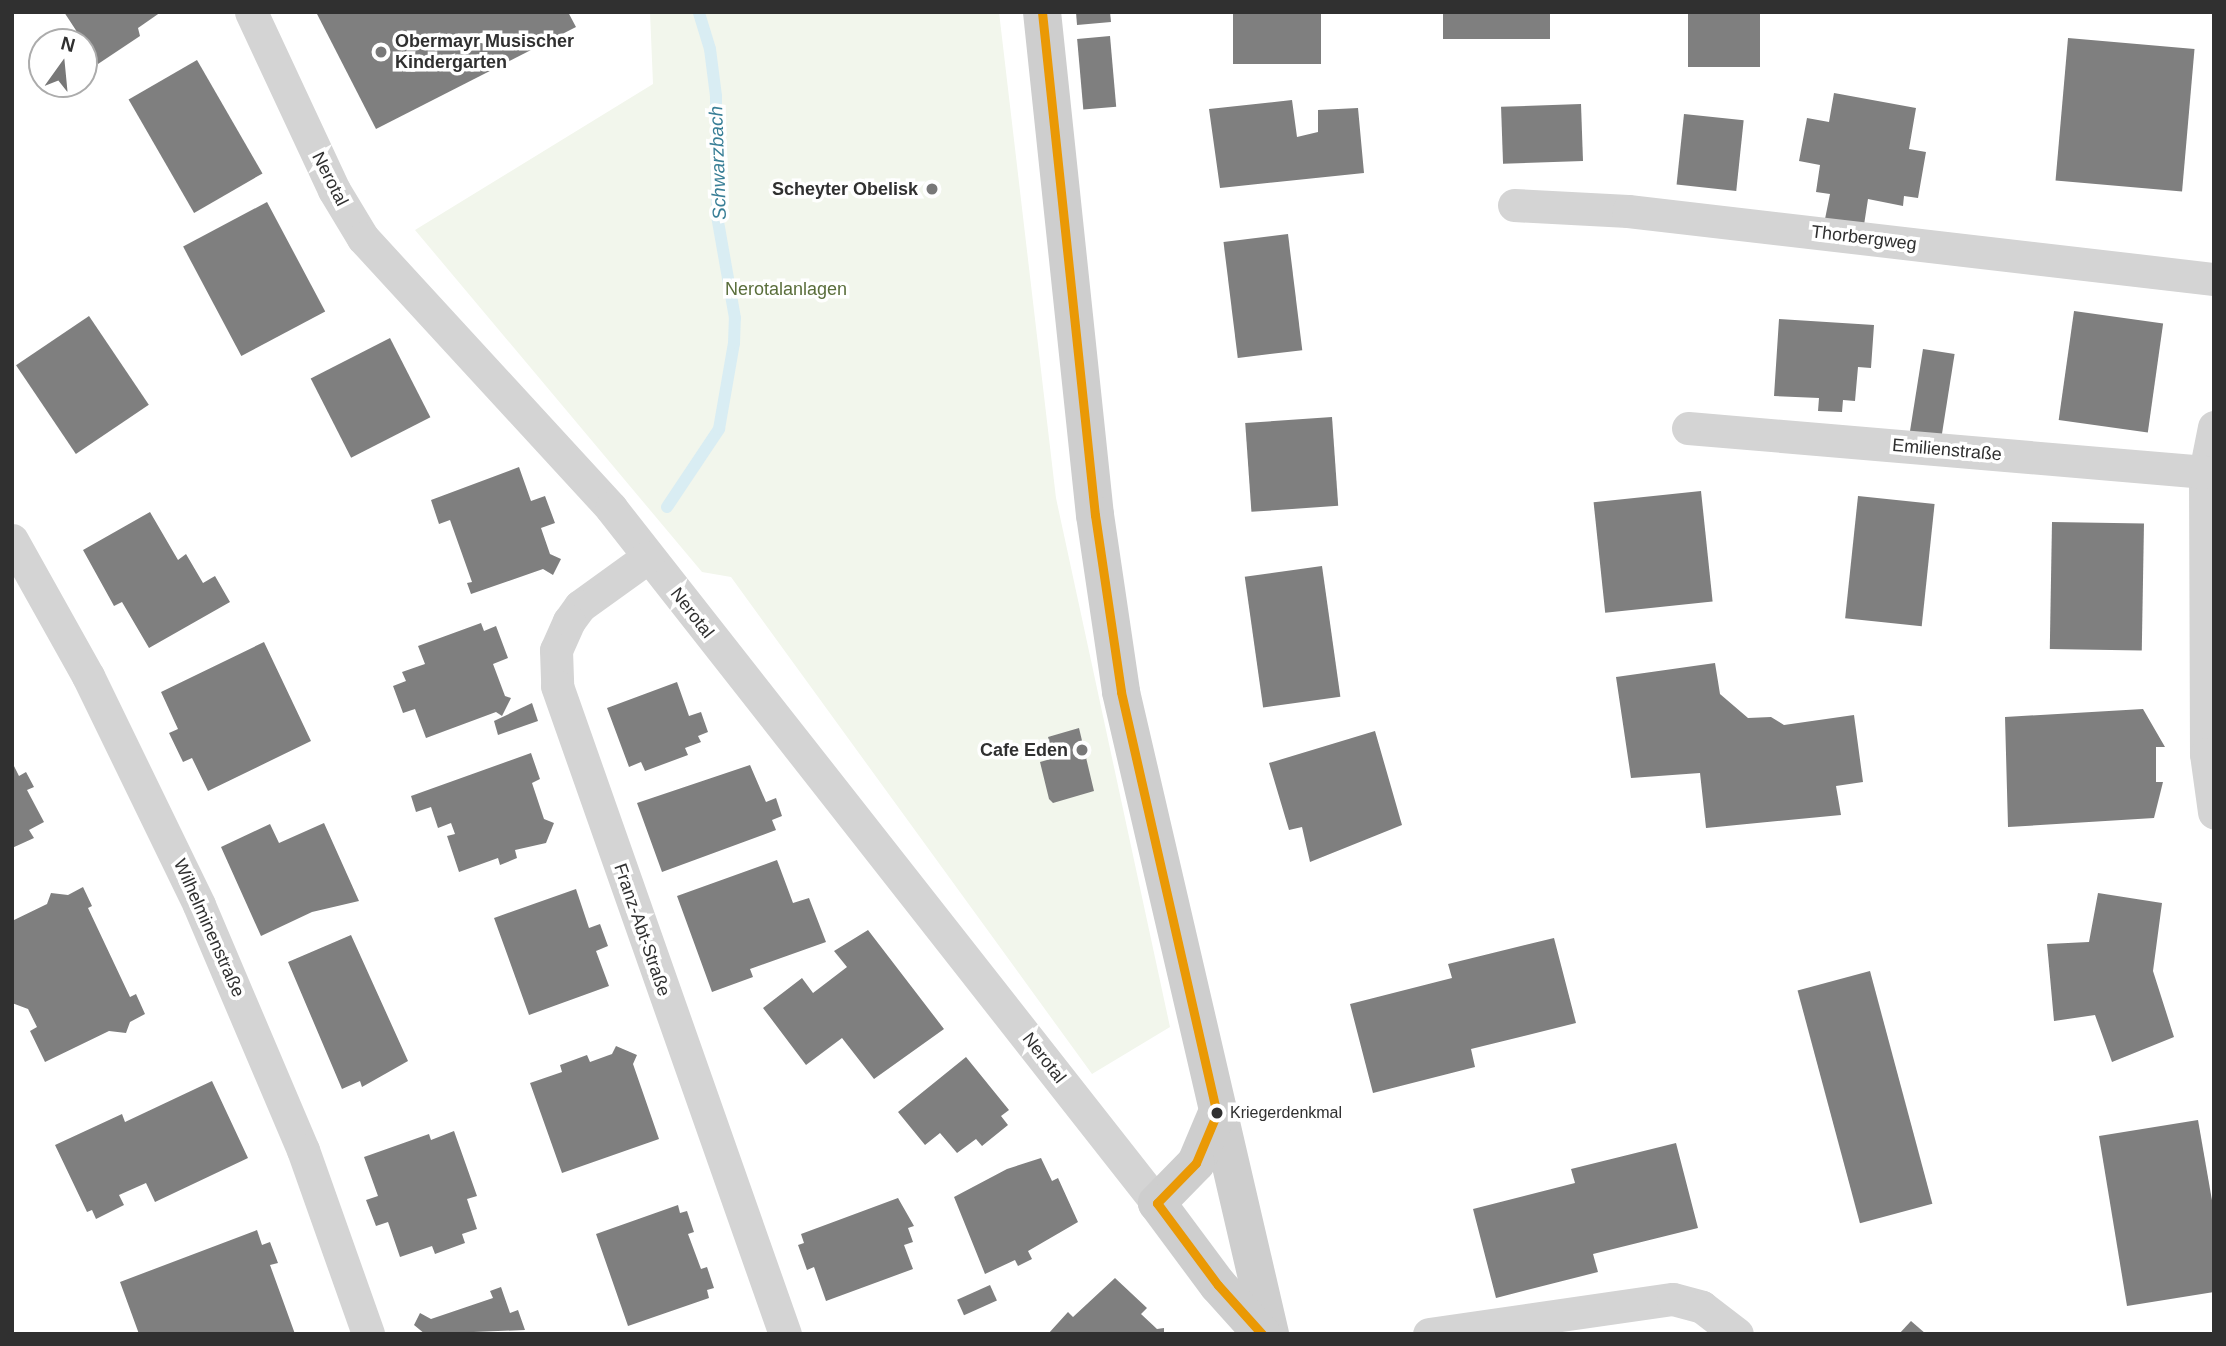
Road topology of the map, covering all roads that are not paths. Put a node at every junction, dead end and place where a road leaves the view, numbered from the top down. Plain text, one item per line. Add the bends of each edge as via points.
1 (251, 12) edge
2 (1042, 12) edge
3 (1514, 205) dead end
4 (2214, 279) edge
5 (2214, 427) edge
6 (1688, 428) dead end
7 (2206, 472) junction
8 (12, 540) edge
9 (648, 557) junction
10 (2214, 812) edge
11 (1217, 1113) junction
12 (1157, 1203) junction
13 (368, 1334) edge
14 (785, 1334) edge
15 (1262, 1334) edge
16 (1270, 1334) edge
17 (1429, 1334) edge
18 (1737, 1334) edge

1 - 9 street, Nerotal via 334,190 363,238 611,508
2 - 11 street via 1095,515 1121,692
3 - 4 street, Thorbergweg via 1628,211
5 - 7 street
6 - 7 street, Emilienstraße
7 - 10 street via 2206,754
8 - 13 street, Wilhelminenstraße via 88,676 199,905 303,1150
9 - 12 street, Nerotal
9 - 14 street, Franz-Abt-Straße via 580,606 569,621 556,650 557,686
11 - 12 street via 1196,1163
11 - 16 street
12 - 15 street, Nerotal via 1218,1285
17 - 18 street via 1673,1300 1702,1307

